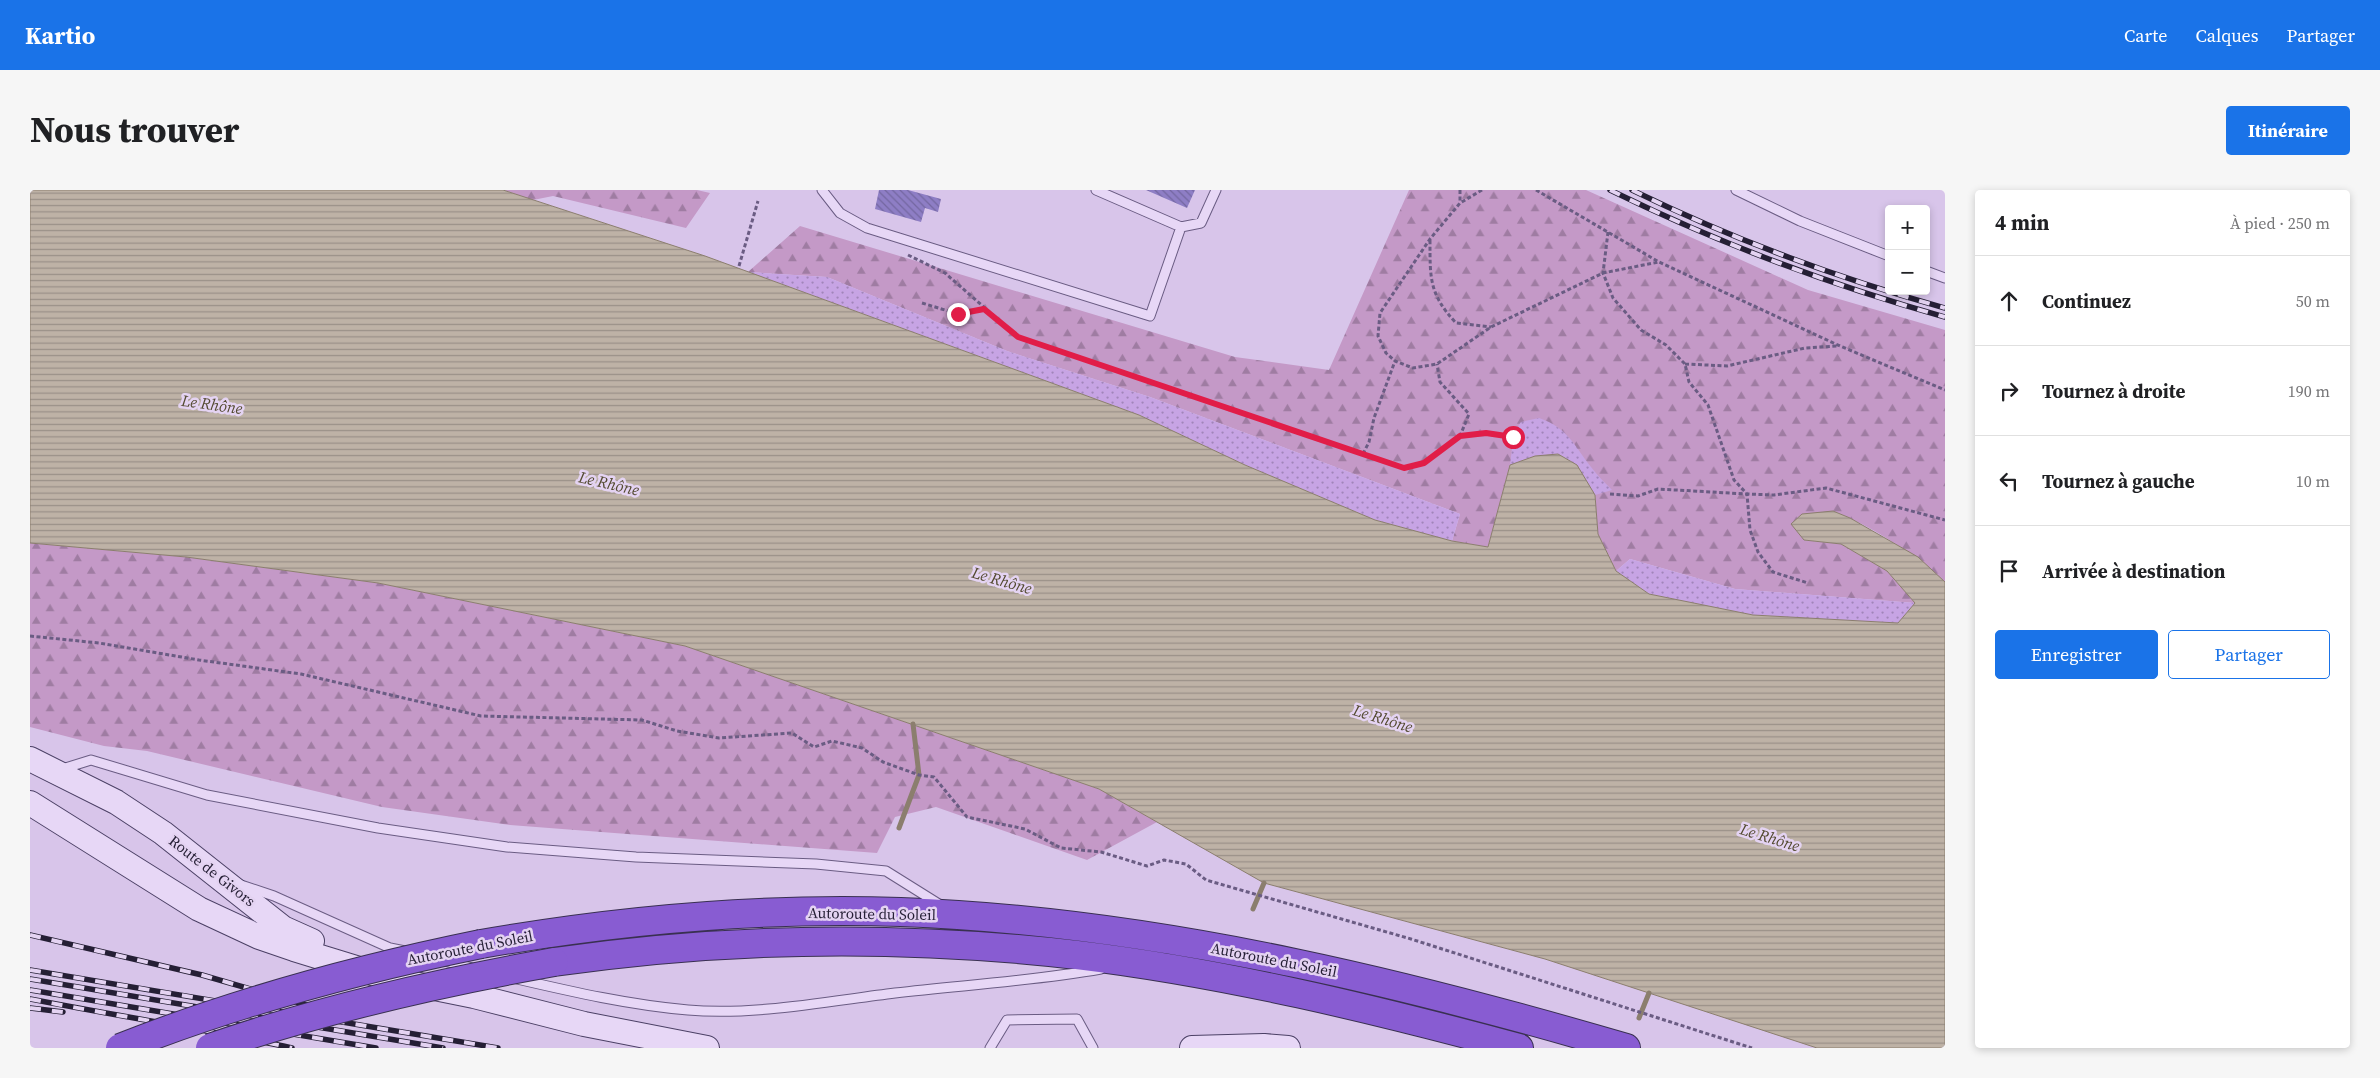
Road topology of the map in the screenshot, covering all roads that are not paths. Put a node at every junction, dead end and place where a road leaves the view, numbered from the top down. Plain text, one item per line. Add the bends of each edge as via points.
1 (822, 190) edge
2 (1096, 190) edge
3 (1216, 190) edge
4 (1736, 190) edge
5 (1181, 227) junction
6 (1885, 254) edge
7 (1930, 272) edge
8 (1945, 278) edge
9 (30, 759) edge
10 (56, 770) junction
11 (30, 773) edge
12 (116, 802) junction
13 (30, 803) edge
14 (220, 877) junction
15 (246, 898) junction
16 (956, 915) junction
17 (229, 924) junction
18 (1134, 963) junction
19 (395, 980) junction
20 (120, 1048) edge
21 (210, 1048) edge
22 (707, 1048) edge
23 (990, 1048) edge
24 (1093, 1048) edge
25 (1192, 1048) edge
26 (1288, 1048) edge
27 (1519, 1048) edge
28 (1626, 1048) edge

1 - 5 lane via 840,213 866,228 1150,316
2 - 5 lane
3 - 5 lane via 1201,223
4 - 6 lane via 1800,221
7 - 8 lane
9 - 10 main road, Route de Givors
10 - 12 main road, Route de Givors
10 - 16 lane via 92,760 207,794 378,828 507,848 816,864 886,871
11 - 12 main road via 42,773 82,792
12 - 14 main road, Route de Givors
13 - 17 main road, Route de Givors via 199,909
14 - 15 main road, Route de Givors
14 - 18 lane via 274,896 390,948 579,994 687,1010 786,1006 1045,979
15 - 17 main road via 242,914
15 - 19 main road, Route de Givors via 283,928
16 - 20 highway, Autoroute du Soleil, bridge via 834,912 716,916 565,931 480,944 375,967 275,994
16 - 28 highway, Autoroute du Soleil via 1104,929 1280,960 1397,986
17 - 19 main road, Route de Givors via 294,950
18 - 21 highway, Autoroute du Soleil, bridge via 955,944 834,941 704,946 554,962 471,978 368,1001
18 - 27 highway, Autoroute du Soleil via 1351,1006
19 - 22 main road, Route de Givors via 584,1024
23 - 24 lane via 1007,1020 1077,1019
25 - 26 main road

